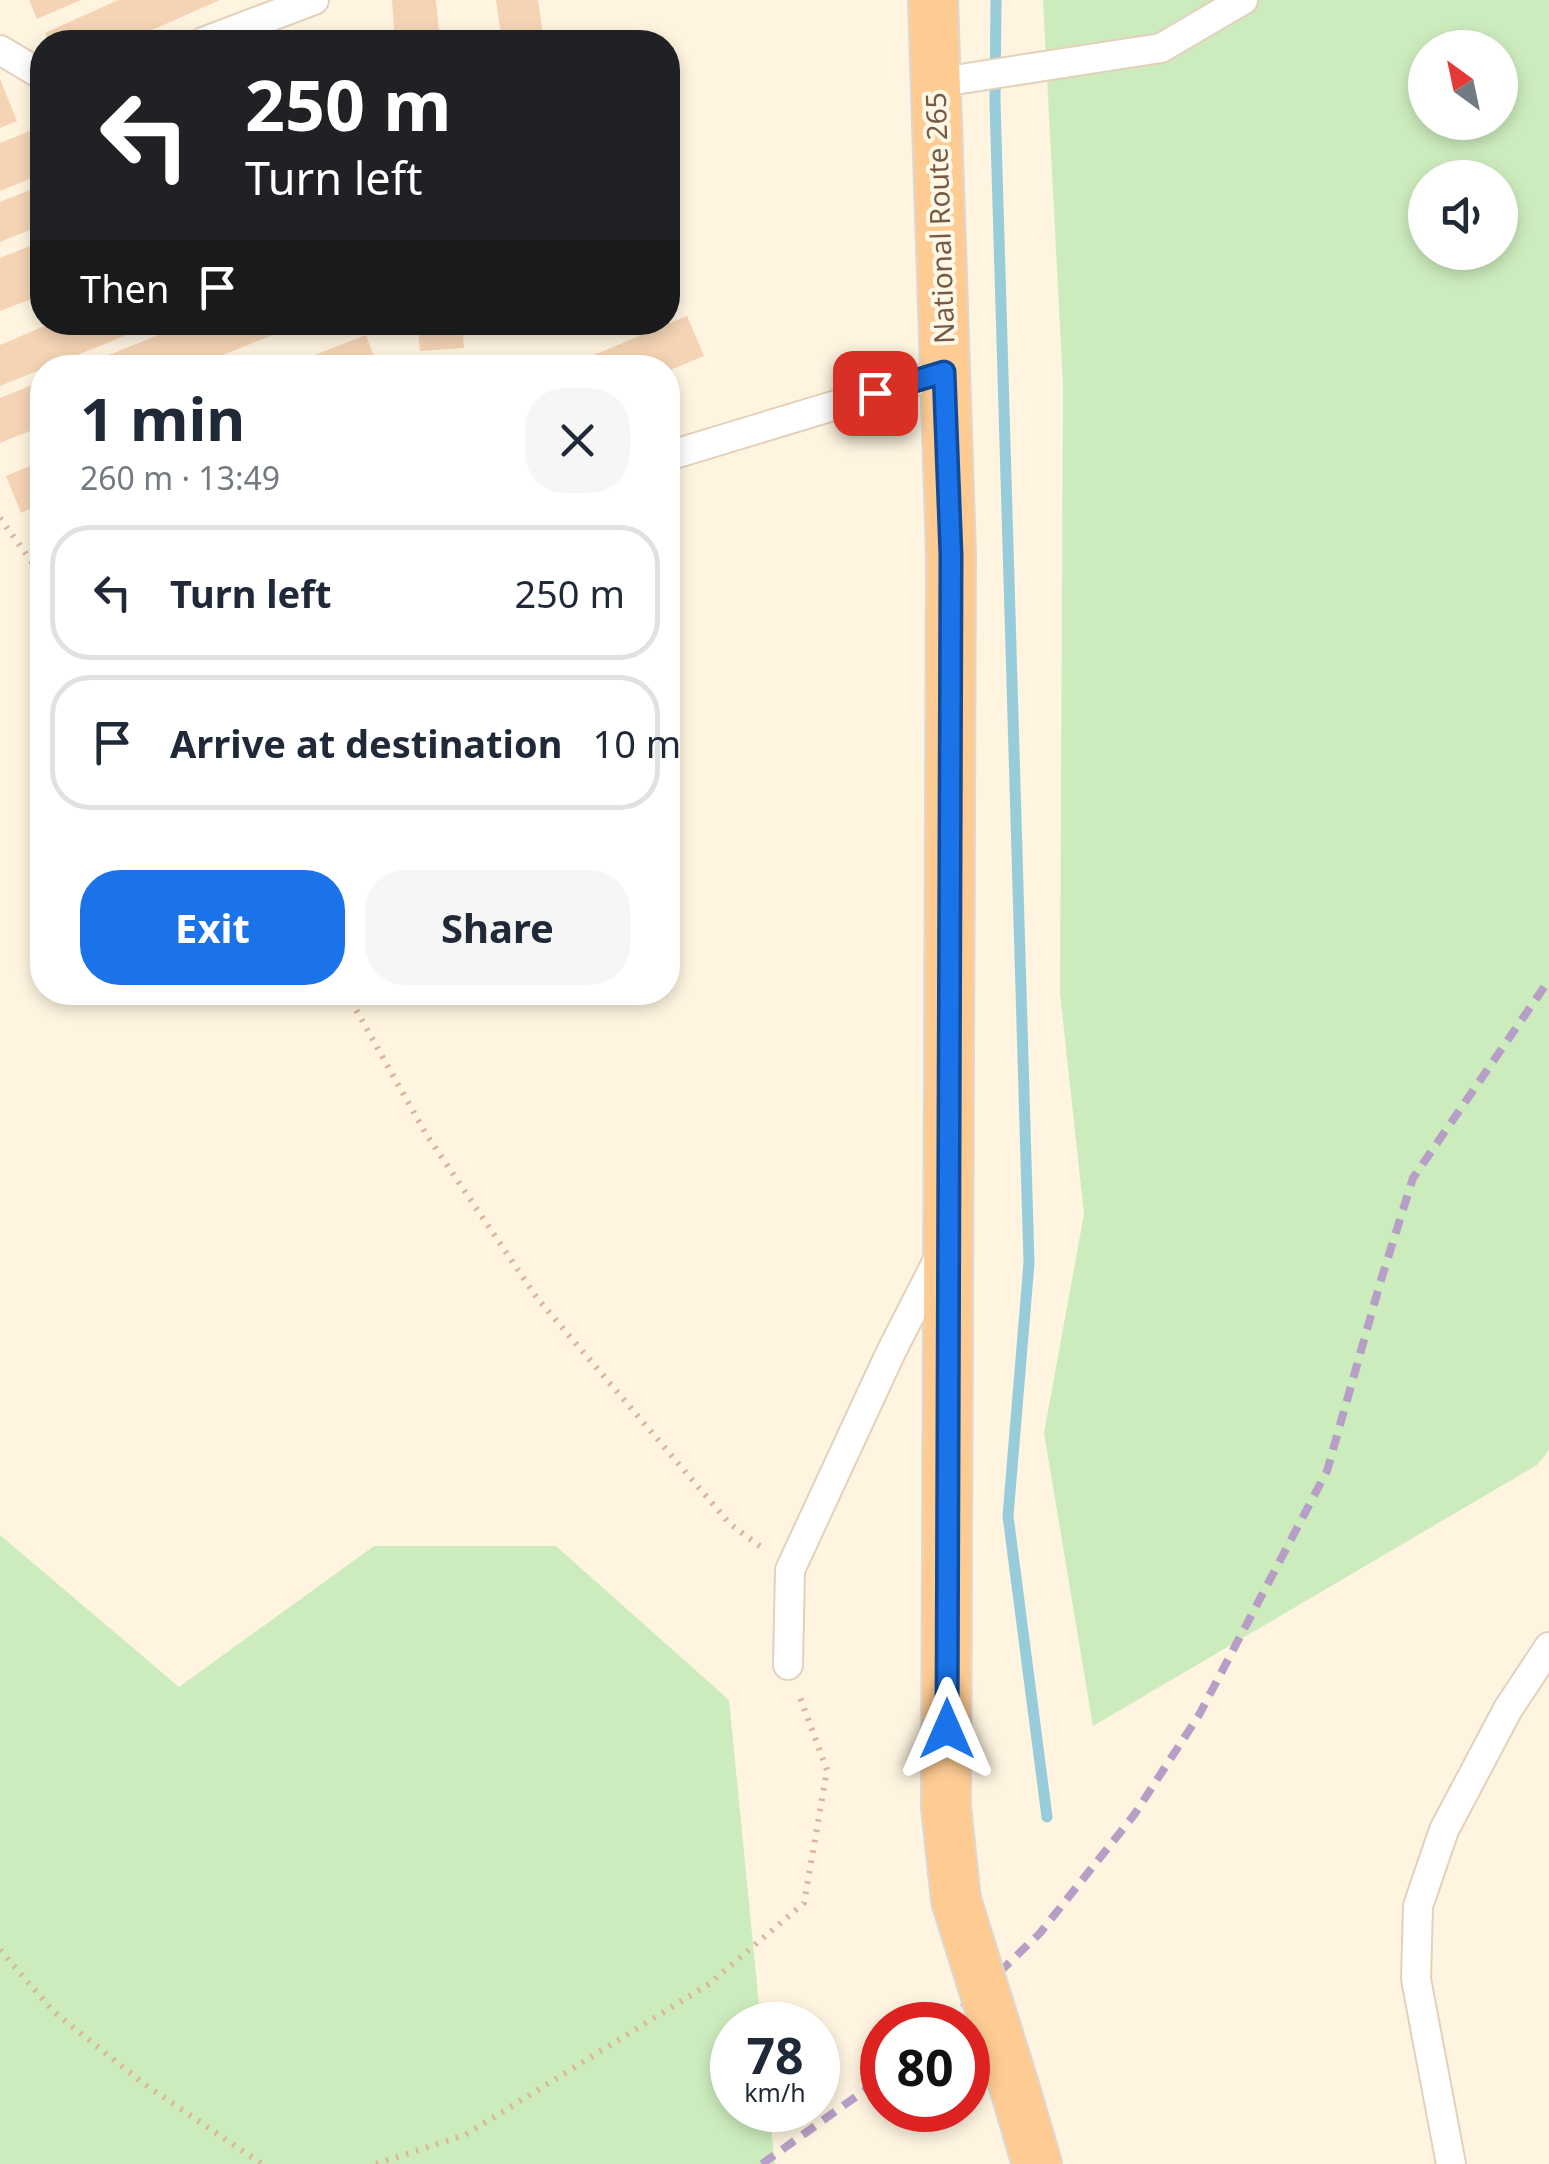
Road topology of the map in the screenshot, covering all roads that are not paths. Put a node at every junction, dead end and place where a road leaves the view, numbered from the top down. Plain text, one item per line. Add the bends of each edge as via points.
1 (314, 0) edge
2 (933, 0) edge
3 (1244, 0) edge
4 (234, 30) edge
5 (0, 50) edge
6 (30, 68) edge
7 (936, 83) junction
8 (944, 372) junction
9 (680, 452) edge
10 (950, 1235) junction
11 (1549, 1647) edge
12 (788, 1665) road end
13 (1037, 2164) edge
14 (1451, 2164) edge

1 - 4 street
2 - 7 highway, National Route 265
3 - 7 street via 1161,48
5 - 6 street
7 - 8 highway, National Route 265
8 - 9 street
8 - 10 highway, National Route 265 via 951,555
10 - 12 street via 790,1570
10 - 13 highway, National Route 265, bridge via 946,1807 956,1900
11 - 14 street via 1508,1708 1444,1830 1418,1906 1416,1978

